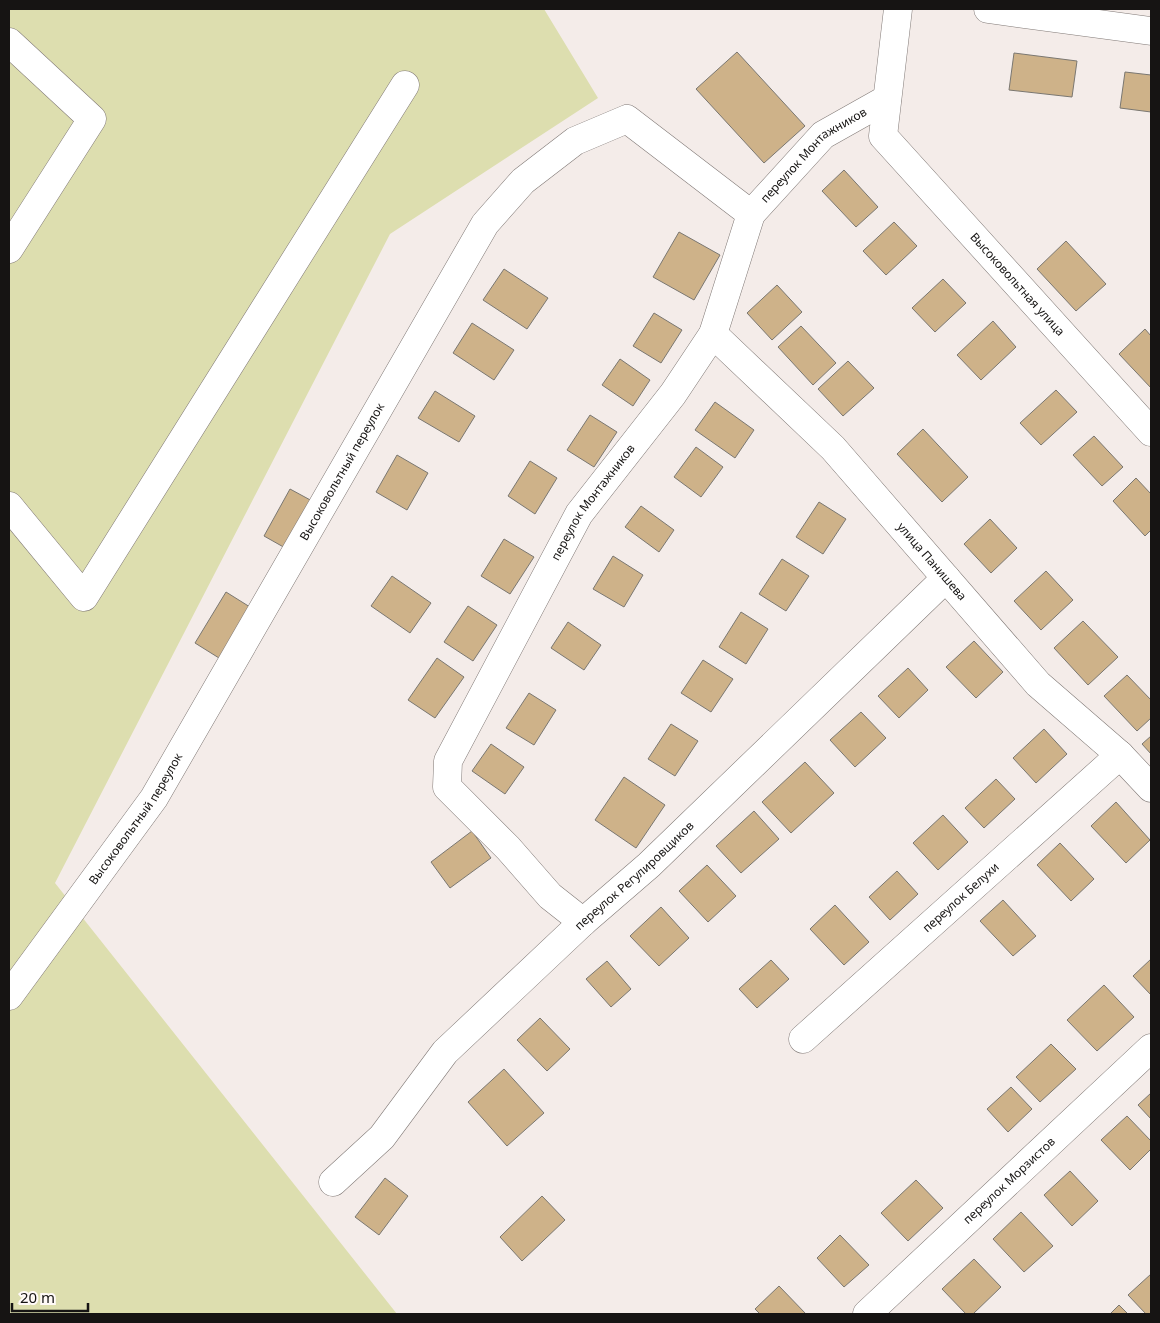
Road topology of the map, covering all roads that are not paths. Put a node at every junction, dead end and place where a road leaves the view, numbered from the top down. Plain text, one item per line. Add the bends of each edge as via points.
1 (898, 9) edge
2 (988, 9) edge
3 (1151, 31) edge
4 (9, 42) edge
5 (405, 85) dead end
6 (887, 99) junction
7 (751, 214) junction
8 (9, 249) edge
9 (713, 334) junction
10 (1151, 432) edge
11 (9, 506) edge
12 (946, 578) junction
13 (1120, 755) junction
14 (1151, 788) edge
15 (583, 922) junction
16 (9, 996) edge
17 (803, 1039) dead end
18 (1151, 1048) edge
19 (333, 1182) dead end
20 (867, 1314) edge

1 - 6 street
2 - 3 street
4 - 8 street via 92,118
5 - 11 street via 84,596
6 - 7 street, переулок Монтажников via 823,135
6 - 10 street, Высоковольтная улица via 883,136
7 - 9 street, переулок Монтажников
7 - 16 street, Высоковольтный переулок via 627,119 575,141 523,181 484,224 154,798
9 - 12 street, улица Панишева via 833,448
9 - 15 street, переулок Монтажников via 673,394 579,514 448,761 448,787 550,896
12 - 13 street, улица Панишева via 1038,684
12 - 15 street, переулок Регулировщиков via 656,858
13 - 14 street, улица Панишева
13 - 17 street, переулок Белухи
15 - 19 street, переулок Регулировщиков via 445,1052 382,1137
18 - 20 street, переулок Морзистов

